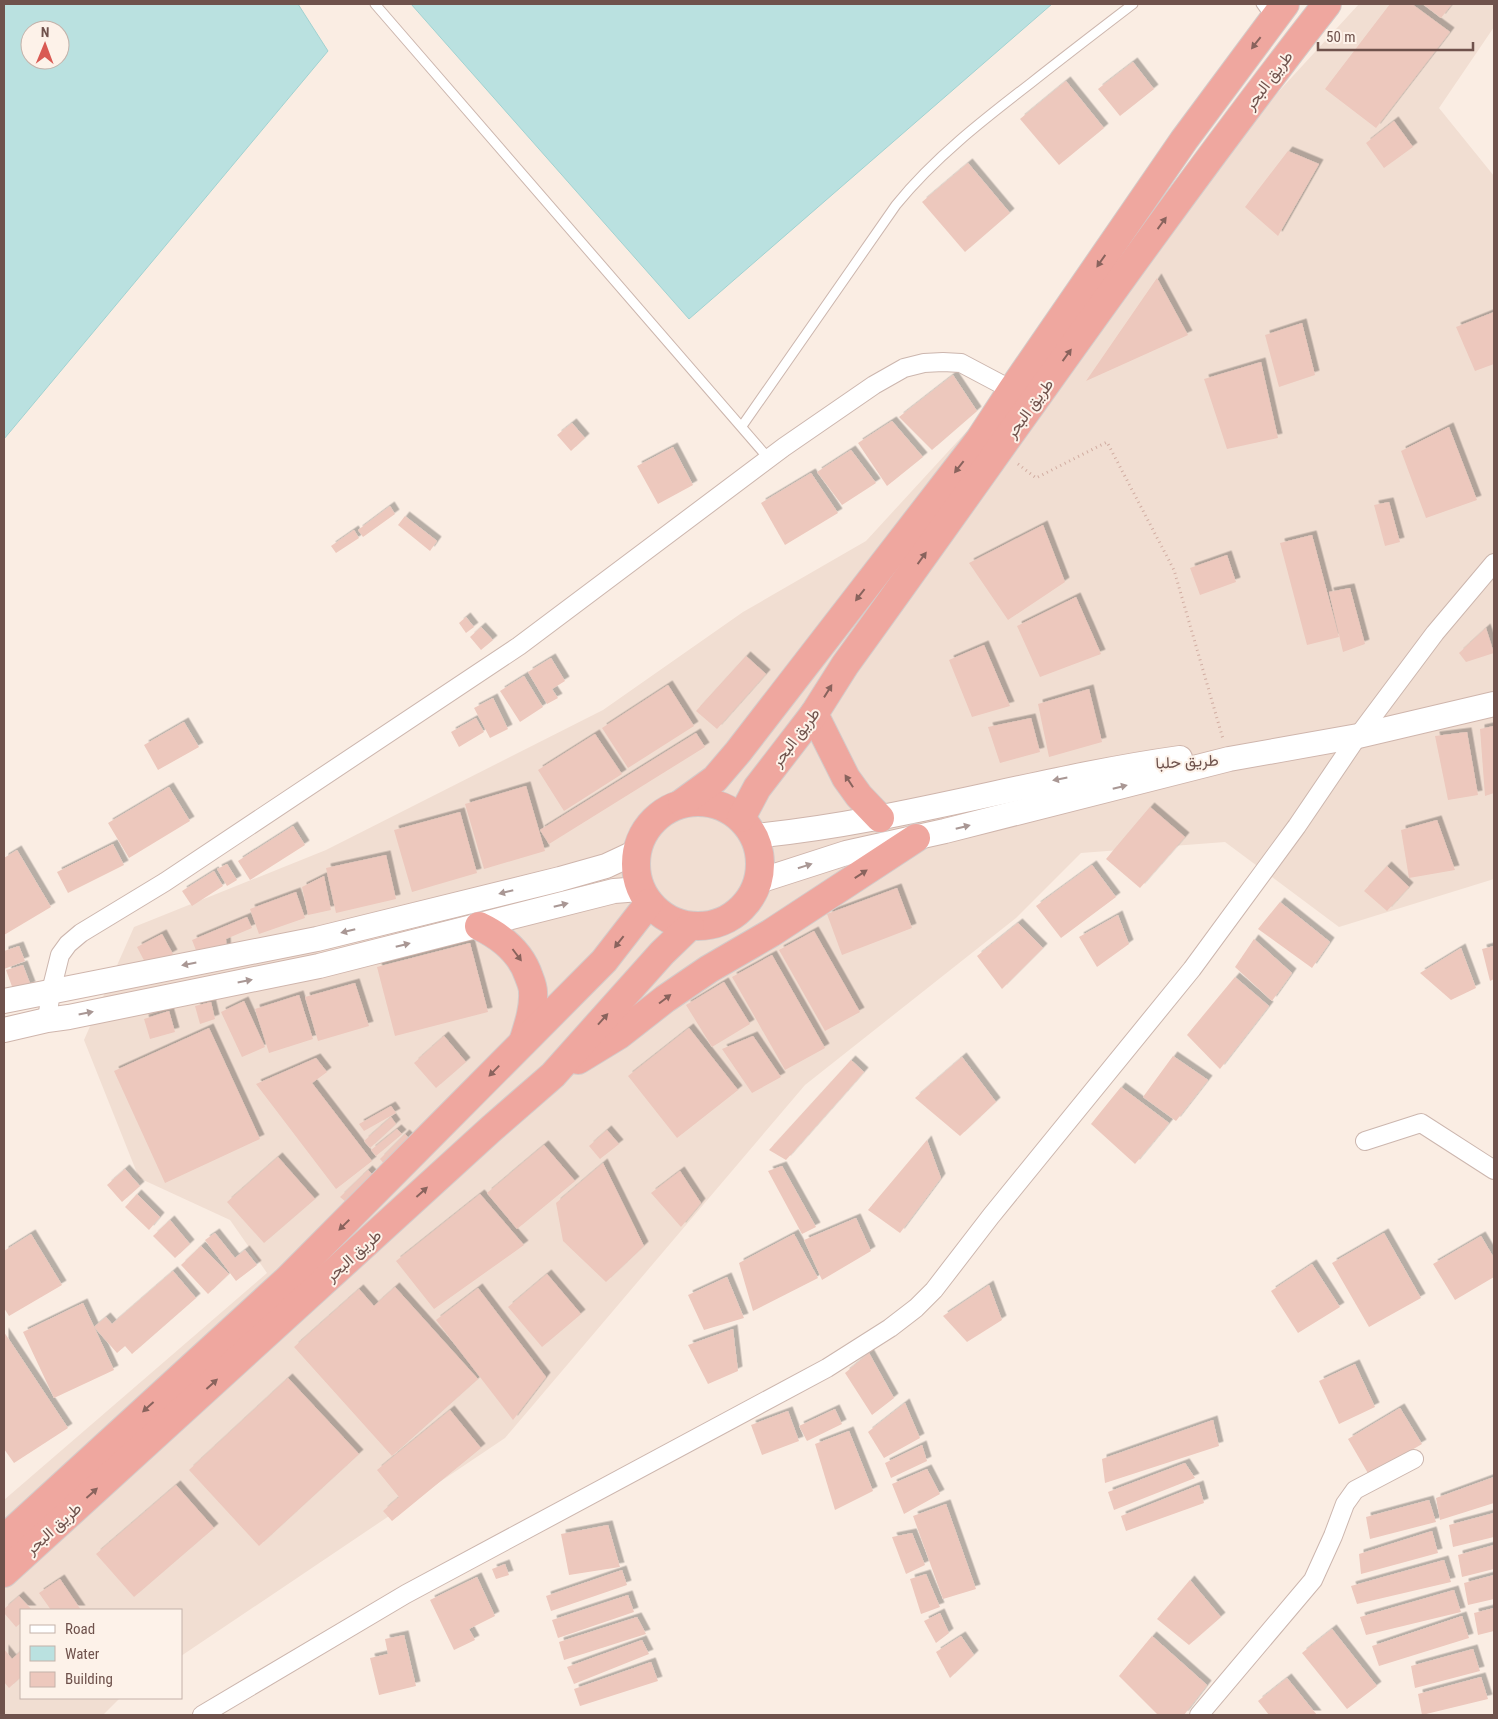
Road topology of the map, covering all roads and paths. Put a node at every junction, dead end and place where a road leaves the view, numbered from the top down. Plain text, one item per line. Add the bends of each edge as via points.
1 (375, 4) edge
2 (1133, 4) edge
3 (1327, 4) edge
4 (1273, 9) edge
5 (1012, 390) junction
6 (742, 426) junction
7 (990, 445) junction
8 (769, 459) junction
9 (1494, 563) edge
10 (1494, 704) edge
11 (814, 714) junction
12 (1358, 736) junction
13 (1229, 759) junction
14 (682, 803) junction
15 (880, 818) junction
16 (748, 827) junction
17 (916, 838) junction
18 (636, 852) junction
19 (759, 881) junction
20 (644, 896) junction
21 (479, 926) junction
22 (690, 926) junction
23 (317, 939) junction
24 (319, 966) junction
25 (50, 991) junction
26 (4, 1001) edge
27 (47, 1020) junction
28 (4, 1030) edge
29 (523, 1042) junction
30 (553, 1075) junction
31 (1365, 1140) dead end
32 (1494, 1170) edge
33 (371, 1198) junction
34 (391, 1220) junction
35 (1414, 1459) dead end
36 (4, 1539) edge
37 (4, 1573) edge
38 (202, 1715) edge
39 (1198, 1715) edge

1 - 6 lane
2 - 6 lane via 989,114 914,184 896,205
7 -> 3 highway, طريق البحر
4 -> 5 highway, طريق البحر
5 - 7 highway, طريق البحر
5 - 8 street via 961,363 924,363 904,368 874,385
6 - 8 lane
11 -> 7 highway, طريق البحر
7 - 13 path via 1036,478 1107,442 1174,570
7 -> 14 highway, طريق البحر via 716,779
8 - 25 street via 520,646 165,882 81,933 60,955
9 - 12 street via 1435,633
10 - 12 main road
15 -> 11 highway via 846,778
11 - 16 highway, طريق البحر via 757,788
12 - 13 main road
12 - 38 street via 1297,826 1192,969 934,1290 916,1308 827,1368 406,1594
13 -> 15 main road, طريق حلبا via 1181,758 1124,766
17 -> 13 main road, طريق حلبا
14 - 16 highway via 713,803
14 - 18 highway via 660,813 644,830
15 - 16 main road, طريق حلبا via 802,831
16 - 19 highway via 761,858
19 -> 17 main road, طريق حلبا via 846,853
30 -> 17 highway via 619,1035 709,969
18 - 20 highway via 635,871
18 -> 23 main road via 606,866 570,876
19 - 22 highway via 749,901 733,916 712,925
21 -> 20 main road via 614,891
20 - 22 highway via 667,918
20 -> 29 highway, طريق البحر via 604,960
24 -> 21 main road
21 -> 29 highway via 511,946 526,966 534,990
30 -> 22 highway, طريق البحر
23 - 24 main road
23 -> 25 main road
27 -> 24 main road
25 - 26 main road
25 - 27 street
27 - 28 main road
29 -> 33 highway, طريق البحر
34 -> 30 highway, طريق البحر
31 - 32 street via 1421,1123
33 - 34 highway
33 -> 36 highway, طريق البحر via 287,1280
37 -> 34 highway, طريق البحر
35 - 39 street via 1355,1490 1345,1504 1313,1580

